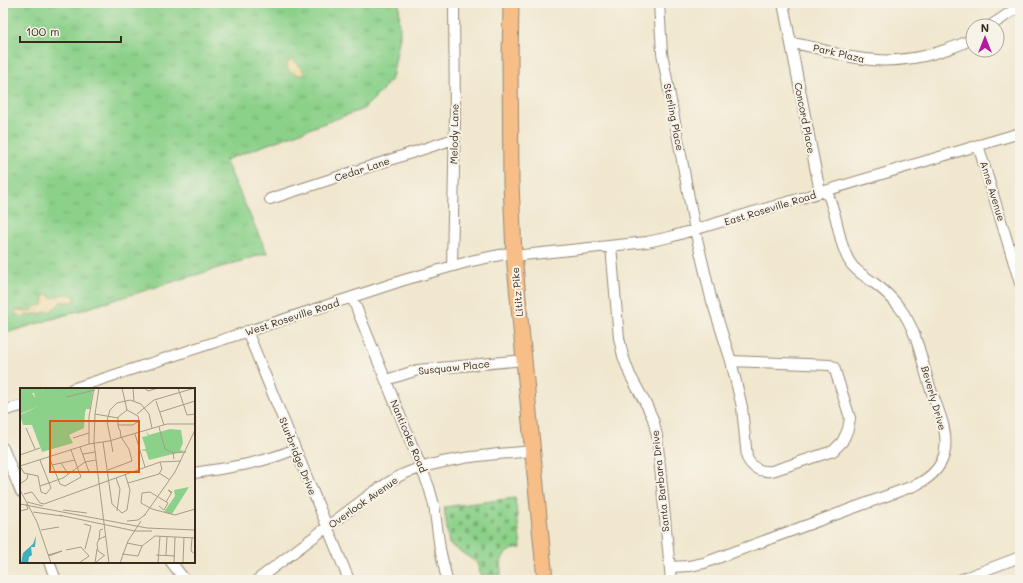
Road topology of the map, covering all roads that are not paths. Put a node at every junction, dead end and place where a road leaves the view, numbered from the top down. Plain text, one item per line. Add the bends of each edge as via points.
1 (454, 3) edge
2 (512, 3) edge
3 (659, 3) edge
4 (783, 3) edge
5 (1020, 6) edge
6 (1002, 18) edge
7 (791, 43) junction
8 (965, 43) edge
9 (1020, 132) edge
10 (454, 139) junction
11 (978, 145) junction
12 (823, 192) junction
13 (270, 199) dead end
14 (696, 230) junction
15 (611, 246) junction
16 (514, 256) junction
17 (452, 266) junction
18 (1020, 283) edge
19 (352, 297) junction
20 (247, 331) junction
21 (524, 360) junction
22 (731, 361) junction
23 (386, 380) junction
24 (75, 388) edge
25 (20, 406) edge
26 (3, 412) edge
27 (3, 448) edge
28 (295, 449) junction
29 (533, 452) junction
30 (422, 468) junction
31 (195, 473) edge
32 (20, 490) edge
33 (328, 527) junction
34 (1020, 557) edge
35 (49, 563) edge
36 (172, 563) edge
37 (670, 567) junction
38 (56, 580) edge
39 (185, 580) edge
40 (257, 580) edge
41 (349, 580) edge
42 (447, 580) edge
43 (546, 580) edge
44 (671, 580) edge
45 (958, 580) edge

1 - 10 street, Melody Lane
2 - 16 highway, Lititz Pike via 510,91
3 - 14 street, Sterling Place via 662,53
4 - 7 street
5 - 6 street
7 - 8 street, Park Plaza via 868,60 900,61 925,56
7 - 12 street, Concord Place via 818,187
9 - 11 street, East Roseville Road
10 - 13 street, Cedar Lane
10 - 17 street, Melody Lane
11 - 12 street, East Roseville Road
11 - 18 street, Anne Avenue
12 - 14 street, East Roseville Road
12 - 37 street, Beverly Drive via 829,198 850,262 889,296 910,324 944,430 944,455 929,477 910,488 704,563
14 - 15 street, East Roseville Road via 647,242
14 - 22 street, Sterling Place via 711,298
15 - 16 street, East Roseville Road
15 - 37 street, Santa Barbara Drive via 623,356 652,419 657,436
16 - 17 street, West Roseville Road via 500,255
16 - 21 highway, Lititz Pike
17 - 19 street, West Roseville Road
19 - 20 street, West Roseville Road
19 - 23 street, Nanticoke Road
20 - 24 street, West Roseville Road
20 - 28 street, Sturbridge Drive
21 - 23 street, Susquaw Place via 418,370
21 - 29 highway, Lititz Pike
22 - 22 street, Sterling Place via 834,367 850,418 842,442 833,451 772,471 757,469 747,458 742,407
23 - 30 street, Nanticoke Road
25 - 26 street
27 - 32 street
28 - 31 street via 255,464
28 - 33 street, Sturbridge Drive
29 - 30 street, Overlook Avenue via 446,461
29 - 43 highway, Lititz Pike
30 - 33 street, Overlook Avenue via 391,480
30 - 42 street, Nanticoke Road via 430,487
33 - 40 street, Overlook Avenue
33 - 41 street, Sturbridge Drive
34 - 45 street
35 - 38 street
36 - 39 street
37 - 44 street, Santa Barbara Drive

